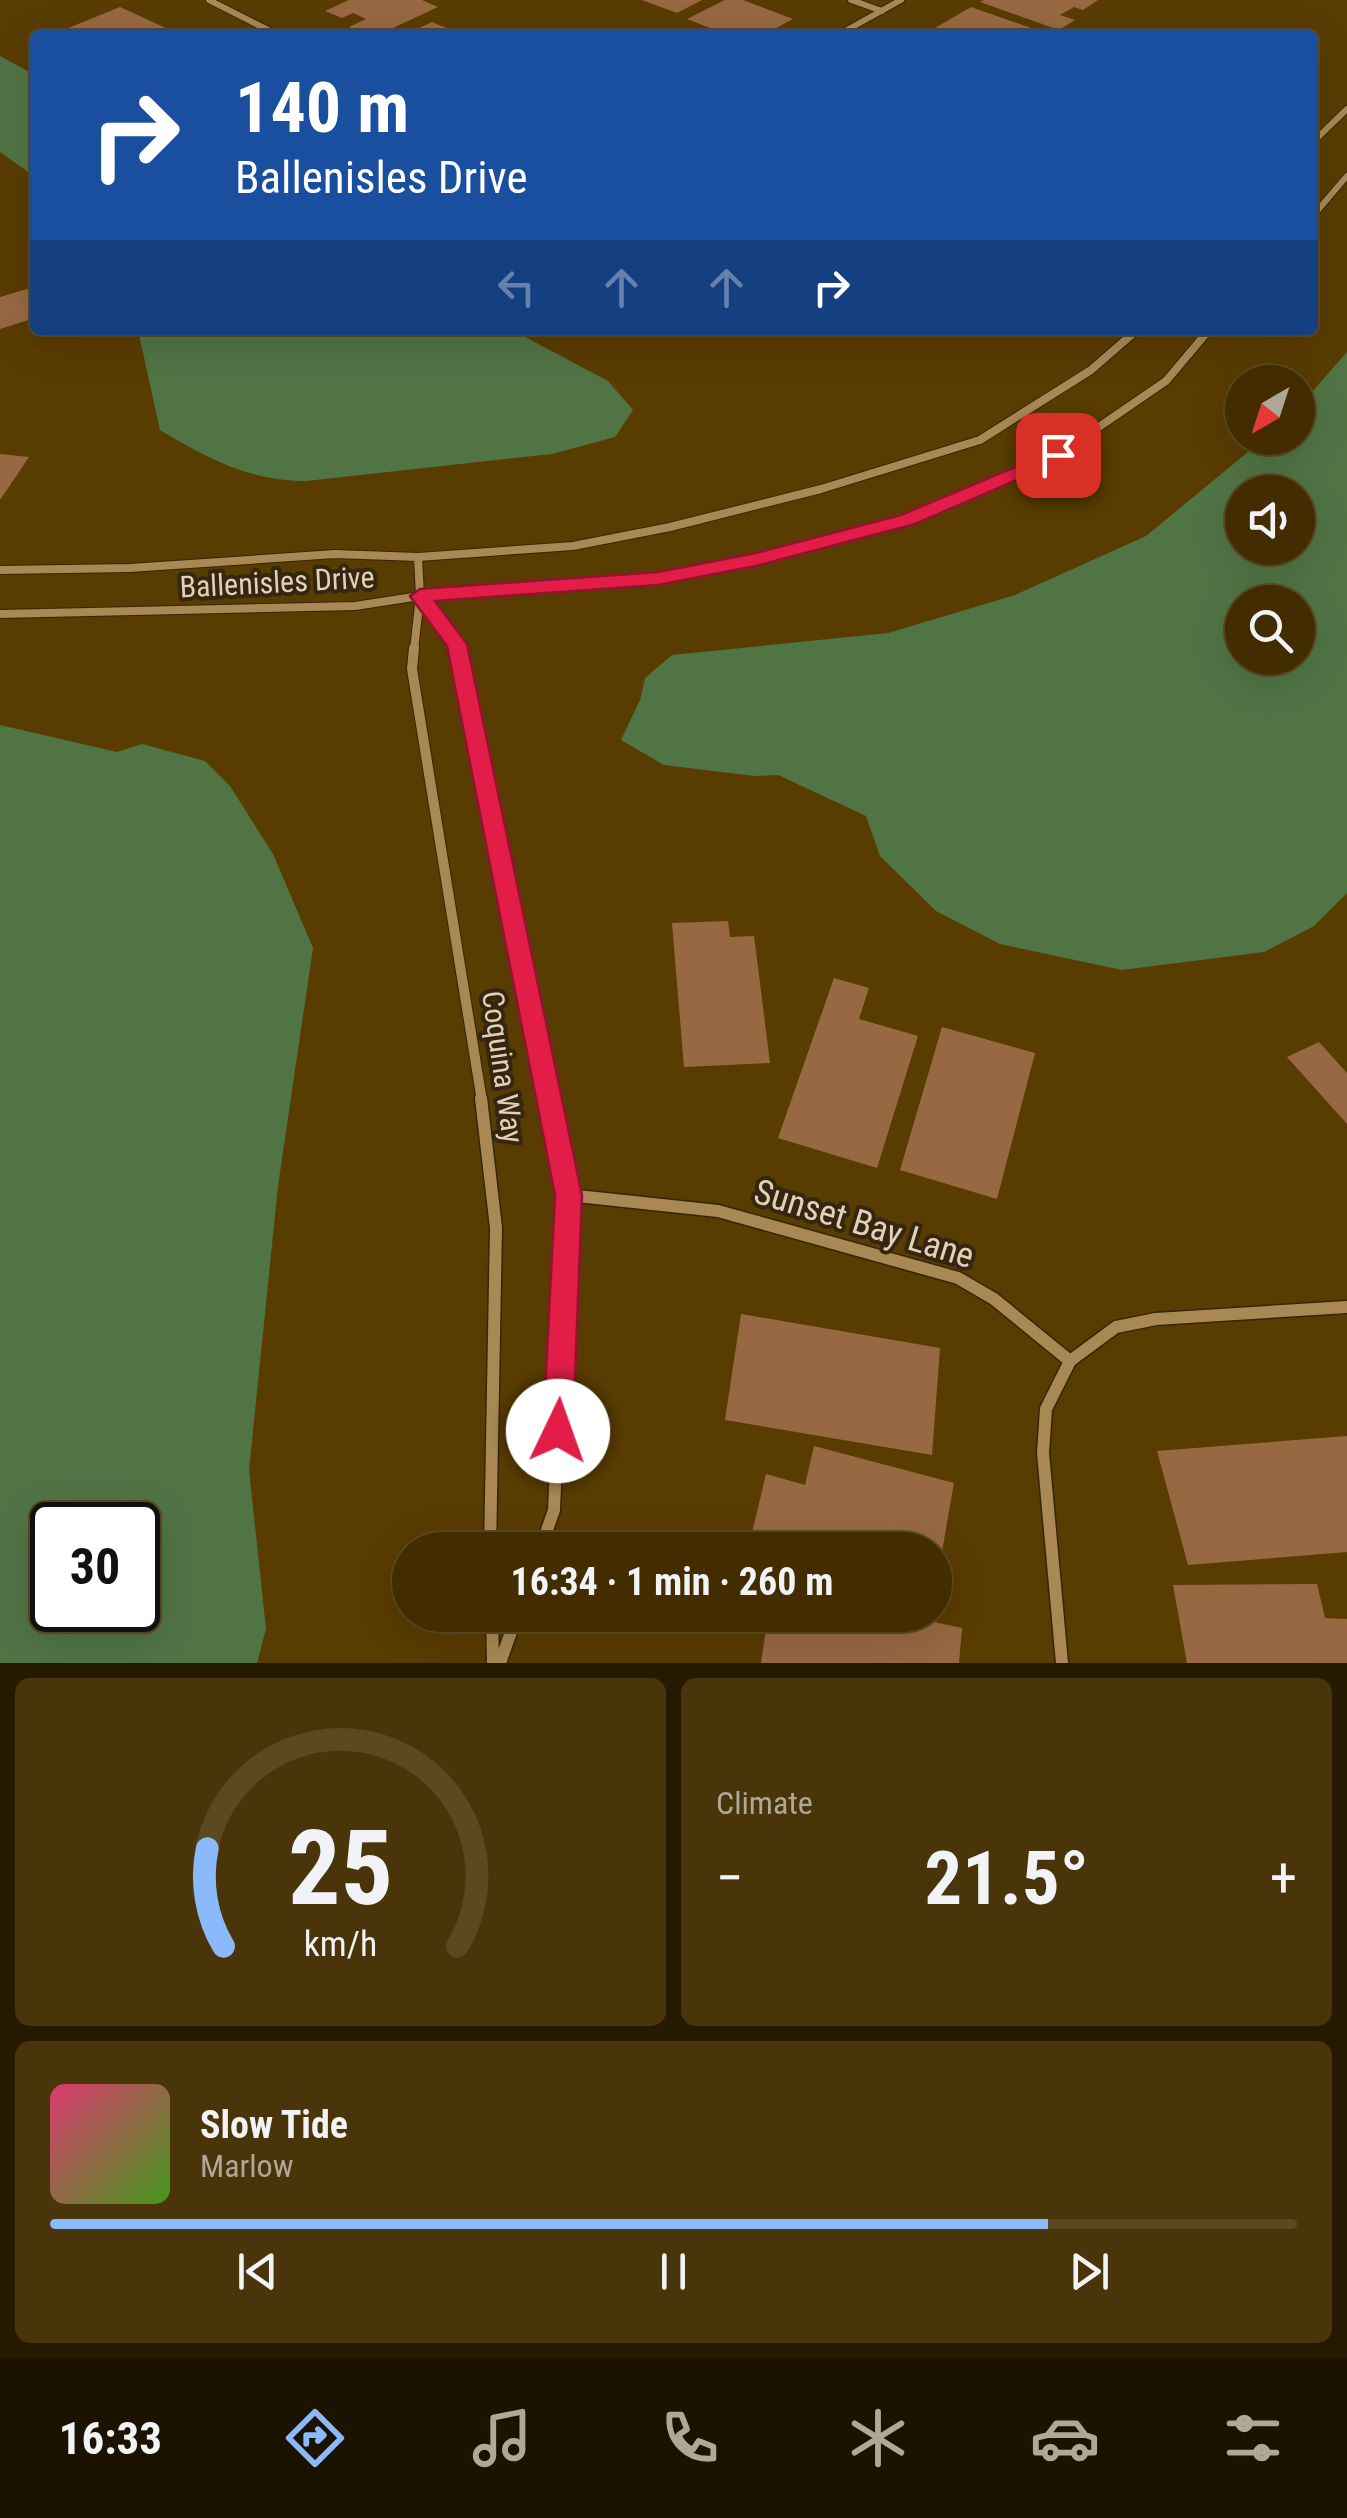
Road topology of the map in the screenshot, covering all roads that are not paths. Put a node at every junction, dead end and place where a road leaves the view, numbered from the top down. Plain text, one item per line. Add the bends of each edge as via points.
1 (209, 0) edge
2 (851, 0) edge
3 (901, 0) edge
4 (882, 11) junction
5 (268, 30) edge
6 (847, 30) edge
7 (1347, 109) edge
8 (1318, 137) edge
9 (1347, 176) edge
10 (1318, 210) edge
11 (1131, 335) edge
12 (1204, 335) edge
13 (418, 556) junction
14 (0, 570) edge
15 (420, 596) junction
16 (0, 614) edge
17 (568, 1195) junction
18 (1347, 1307) edge
19 (1070, 1361) junction
20 (490, 1532) edge
21 (546, 1532) edge
22 (492, 1632) edge
23 (511, 1632) edge
24 (492, 1663) edge
25 (500, 1663) edge
26 (1062, 1663) edge

1 - 5 street
2 - 4 street
3 - 4 street
4 - 6 street
7 - 8 street
9 - 10 street
11 - 13 street, Ballenisles Drive via 1091,370 980,440 670,528 573,546
12 - 15 street, Ballenisles Drive via 1166,382 1058,455 908,520 658,578
13 - 14 street, Ballenisles Drive
13 - 15 street, Coquina Way
15 - 16 street, Ballenisles Drive via 355,606
15 - 17 street, Coquina Way via 457,644
15 - 20 street, Coquina Way via 412,669 496,1228
17 - 19 street, Sunset Bay Lane via 718,1212 958,1278
17 - 21 street, Coquina Way via 554,1510
18 - 19 street via 1156,1319 1116,1327
19 - 26 street via 1046,1409 1043,1453
22 - 24 street
23 - 25 street

